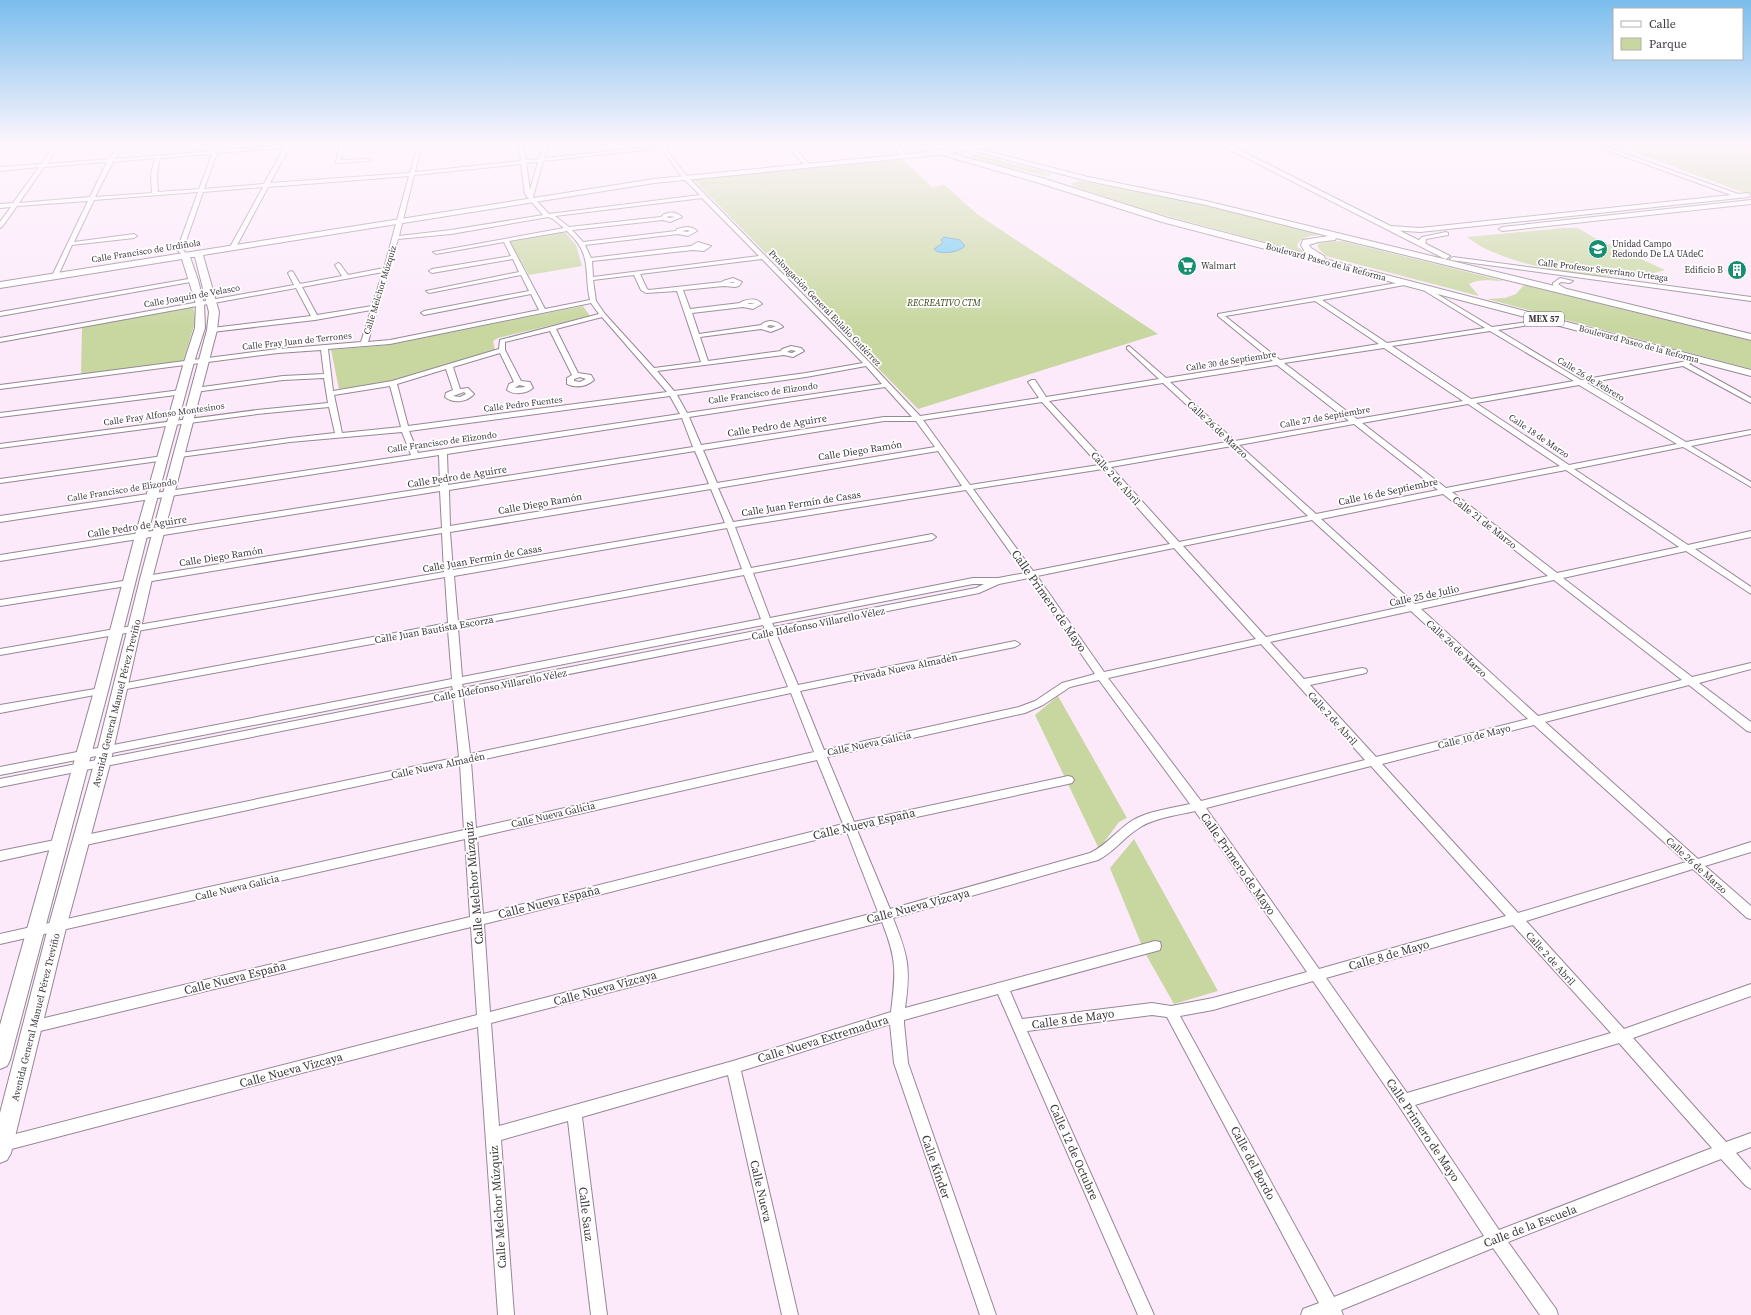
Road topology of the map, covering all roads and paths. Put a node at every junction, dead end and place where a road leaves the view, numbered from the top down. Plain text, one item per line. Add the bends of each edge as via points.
1 (22, 204) edge
2 (89, 204) edge
3 (196, 204) edge
4 (256, 204) edge
5 (404, 204) edge
6 (494, 204) edge
7 (536, 204) edge
8 (544, 204) edge
9 (602, 204) edge
10 (628, 204) edge
11 (712, 204) edge
12 (1116, 204) edge
13 (1210, 204) edge
14 (1333, 204) edge
15 (1344, 204) edge
16 (1658, 204) edge
17 (1722, 204) edge
18 (14, 205) junction
19 (1652, 205) junction
20 (0, 206) edge
21 (605, 208) junction
22 (1665, 211) junction
23 (553, 216) junction
24 (663, 218) dead end
25 (400, 220) junction
26 (1296, 225) junction
27 (1472, 225) junction
28 (0, 226) edge
29 (1392, 228) junction
30 (568, 229) junction
31 (1498, 229) dead end
32 (1483, 230) dead end
33 (678, 232) dead end
34 (1455, 233) dead end
35 (134, 236) dead end
36 (396, 238) junction
37 (506, 240) junction
38 (1353, 240) junction
39 (70, 244) junction
40 (582, 244) junction
41 (1423, 245) junction
42 (233, 247) junction
43 (693, 248) dead end
44 (436, 252) dead end
45 (195, 257) junction
46 (514, 257) junction
47 (763, 257) junction
48 (589, 260) junction
49 (1453, 260) junction
50 (338, 265) dead end
51 (1336, 265) junction
52 (387, 269) junction
53 (432, 272) dead end
54 (1484, 272) junction
55 (291, 273) dead end
56 (524, 273) junction
57 (637, 274) junction
58 (55, 276) junction
59 (346, 277) junction
60 (590, 279) junction
61 (194, 280) junction
62 (1408, 283) junction
63 (725, 284) dead end
64 (0, 285) edge
65 (298, 286) junction
66 (1422, 287) junction
67 (1673, 288) junction
68 (679, 289) junction
69 (429, 291) dead end
70 (532, 292) junction
71 (1567, 292) junction
72 (1678, 295) junction
73 (1315, 298) junction
74 (1751, 299) edge
75 (593, 302) junction
76 (206, 303) junction
77 (1751, 304) edge
78 (743, 305) dead end
79 (375, 307) junction
80 (688, 311) junction
81 (543, 312) junction
82 (424, 313) dead end
83 (0, 314) edge
84 (603, 315) junction
85 (315, 318) junction
86 (1547, 320) junction
87 (762, 327) dead end
88 (552, 328) junction
89 (1489, 329) junction
90 (212, 330) junction
91 (696, 336) junction
92 (1751, 337) edge
93 (0, 340) edge
94 (364, 344) junction
95 (1385, 345) junction
96 (324, 347) junction
97 (1128, 348) dead end
98 (502, 350) junction
99 (784, 353) dead end
100 (1694, 359) junction
101 (204, 361) junction
102 (189, 362) junction
103 (705, 362) junction
104 (1278, 362) junction
105 (868, 364) junction
106 (1684, 364) junction
107 (449, 366) junction
108 (652, 370) junction
109 (1751, 373) edge
110 (327, 376) junction
111 (576, 376) dead end
112 (1165, 380) junction
113 (1032, 382) dead end
114 (1578, 382) junction
115 (393, 383) junction
116 (518, 383) dead end
117 (887, 385) junction
118 (0, 387) edge
119 (457, 390) dead end
120 (188, 391) junction
121 (330, 394) junction
122 (673, 394) junction
123 (1044, 399) junction
124 (1751, 401) edge
125 (1472, 402) junction
126 (332, 406) junction
127 (0, 415) edge
128 (684, 415) junction
129 (918, 419) junction
130 (189, 421) junction
131 (173, 422) junction
132 (1356, 422) junction
133 (405, 429) junction
134 (1751, 432) edge
135 (339, 435) junction
136 (1233, 443) junction
137 (1684, 444) junction
138 (0, 446) edge
139 (696, 449) junction
140 (938, 449) junction
141 (443, 452) junction
142 (180, 455) junction
143 (415, 456) junction
144 (163, 458) junction
145 (1105, 466) junction
146 (1567, 467) junction
147 (0, 481) edge
148 (712, 485) junction
149 (1751, 485) edge
150 (968, 488) junction
151 (443, 489) junction
152 (1444, 490) junction
153 (170, 493) junction
154 (153, 496) junction
155 (1314, 518) junction
156 (0, 519) edge
157 (730, 525) junction
158 (446, 531) junction
159 (158, 534) junction
160 (1751, 534) edge
161 (141, 536) junction
162 (932, 537) dead end
163 (1176, 544) junction
164 (1688, 548) junction
165 (0, 558) edge
166 (747, 571) junction
167 (1030, 573) junction
168 (450, 575) junction
169 (1555, 577) junction
170 (146, 579) junction
171 (998, 581) junction
172 (130, 583) junction
173 (1751, 591) edge
174 (0, 604) edge
175 (1415, 608) junction
176 (767, 621) junction
177 (453, 625) junction
178 (134, 630) junction
179 (771, 632) junction
180 (115, 633) junction
181 (1264, 641) junction
182 (1014, 644) dead end
183 (619, 650) junction
184 (0, 652) edge
185 (623, 661) junction
186 (1751, 666) edge
187 (1362, 671) dead end
188 (1101, 676) junction
189 (1691, 682) junction
190 (1302, 683) junction
191 (121, 687) junction
192 (458, 687) junction
193 (795, 689) junction
194 (101, 691) junction
195 (0, 708) edge
196 (293, 714) junction
197 (1536, 720) junction
198 (293, 726) junction
199 (1751, 728) edge
200 (821, 754) junction
201 (103, 757) junction
202 (465, 759) junction
203 (81, 761) junction
204 (1373, 762) junction
205 (0, 771) edge
206 (1068, 780) dead end
207 (0, 784) edge
208 (1198, 806) junction
209 (850, 827) junction
210 (470, 833) junction
211 (82, 841) junction
212 (60, 844) junction
213 (1751, 847) edge
214 (0, 856) edge
215 (1696, 864) junction
216 (1751, 914) edge
217 (886, 915) junction
218 (1515, 919) junction
219 (478, 920) junction
220 (58, 928) junction
221 (35, 932) junction
222 (0, 940) edge
223 (1155, 946) dead end
224 (1316, 976) junction
225 (1002, 989) junction
226 (1751, 990) edge
227 (1171, 1012) junction
228 (897, 1016) junction
229 (485, 1020) junction
230 (1019, 1026) junction
231 (32, 1027) junction
232 (4, 1034) edge
233 (1622, 1036) junction
234 (0, 1060) edge
235 (733, 1067) junction
236 (1404, 1101) junction
237 (574, 1112) junction
238 (492, 1135) junction
239 (1751, 1140) edge
240 (1, 1148) edge
241 (1724, 1151) junction
242 (1751, 1181) edge
243 (1496, 1239) junction
244 (1333, 1311) edge
245 (506, 1315) edge
246 (599, 1315) edge
247 (790, 1315) edge
248 (988, 1315) edge
249 (1146, 1315) edge
250 (1309, 1315) edge
251 (1550, 1315) edge

1 - 18 street
2 - 39 street
3 - 45 street via 180,247 180,250
4 - 42 street
5 - 25 street, Calle Melchor Múzquiz
6 - 25 main road
7 - 23 street
8 - 23 street
9 - 21 street
10 - 21 street
11 - 47 street, Prolongación General Eulalio Gutiérrez
12 - 51 main road, Boulevard Paseo de la Reforma via 1158,218
13 - 26 main road
14 - 26 main road via 1370,224 1371,232 1352,235
15 - 29 main road
16 - 19 street
17 - 22 street
18 - 20 street
18 - 28 street
19 - 22 street
19 - 27 street
21 - 23 street
22 - 31 street
23 - 30 street
23 - 36 street
24 - 30 street
25 - 36 street, Calle Melchor Múzquiz
25 - 42 main road
26 - 38 main road
27 - 29 street via 1420,230
27 - 32 street
29 - 41 main road
30 - 37 street
30 - 40 street
33 - 40 street
34 - 41 street via 1428,236 1422,240
35 - 39 street
36 - 52 street, Calle Melchor Múzquiz
37 - 44 street
37 - 46 street
38 - 51 main road via 1318,239 1306,242 1308,250
38 - 54 main road
39 - 58 street
40 - 48 street
41 - 49 main road
42 - 45 main road
43 - 48 street
45 - 58 main road, Calle Francisco de Urdiñola
45 - 61 main road, Avenida General Manuel Pérez Treviño
45 - 76 main road, Avenida General Manuel Pérez Treviño
46 - 53 street
46 - 56 street
47 - 57 street
47 - 105 street, Prolongación General Eulalio Gutiérrez
48 - 60 street
49 - 54 main road
49 - 67 street, Calle Profesor Severiano Urteaga
50 - 59 street
51 - 62 main road, Boulevard Paseo de la Reforma / MEX 57
52 - 59 street, Calle Joaquín de Velasco
52 - 79 street, Calle Melchor Múzquiz
54 - 71 main road
55 - 65 street
56 - 69 street
56 - 70 street
57 - 60 street
57 - 68 street via 645,292
58 - 64 main road, Calle Francisco de Urdiñola
59 - 65 street, Calle Joaquín de Velasco
60 - 75 street
61 - 76 main road, Avenida General Manuel Pérez Treviño
61 - 83 street
62 - 66 main road, Boulevard Paseo de la Reforma / MEX 57
62 - 73 street
63 - 68 street
65 - 76 street, Calle Joaquín de Velasco
65 - 85 street
66 - 86 main road, Boulevard Paseo de la Reforma / MEX 57
66 - 89 street, Calle 26 de Febrero
67 - 72 street
67 - 74 street, Calle Profesor Severiano Urteaga
68 - 80 street
70 - 81 street
70 - 82 street
71 - 72 street, Calle Profesor Severiano Urteaga via 1555,284 1560,280 1566,280
71 - 92 main road
72 - 77 street, Calle Profesor Severiano Urteaga
73 - 95 street, Calle 18 de Marzo
73 - 104 street, Calle 21 de Marzo via 1220,315
75 - 81 street, Calle Fray Juan de Terrones
75 - 84 street, Calle Kínder
76 - 90 main road, Avenida General Manuel Pérez Treviño via 215,316
76 - 93 street, Calle Joaquín de Velasco
76 - 102 main road, Avenida General Manuel Pérez Treviño
78 - 80 street
79 - 85 street
79 - 94 street, Calle Melchor Múzquiz
80 - 91 street
81 - 94 street, Calle Fray Juan de Terrones via 390,342
84 - 88 street
84 - 108 street, Calle Kínder
85 - 90 street
86 - 89 street, Calle 30 de Septiembre
86 - 100 main road, Boulevard Paseo de la Reforma / MEX 57
87 - 91 street
88 - 98 street via 502,341
88 - 111 street
89 - 95 street, Calle 30 de Septiembre
89 - 114 street, Calle 26 de Febrero
90 - 101 main road, Avenida General Manuel Pérez Treviño
91 - 103 street
94 - 96 street, Calle Fray Juan de Terrones
95 - 104 street, Calle 30 de Septiembre
95 - 125 street, Calle 18 de Marzo
96 - 101 street, Calle Fray Juan de Terrones
96 - 110 street
97 - 112 street, Calle 26 de Marzo
98 - 107 street
98 - 116 street
99 - 103 street
100 - 106 street, Calle 27 de Septiembre
100 - 109 main road, Boulevard Paseo de la Reforma / MEX 57
101 - 102 street, Calle Fray Juan de Terrones
101 - 120 main road, Avenida General Manuel Pérez Treviño
102 - 118 street, Calle Fray Juan de Terrones
102 - 120 main road, Avenida General Manuel Pérez Treviño
103 - 108 street
104 - 112 street, Calle 30 de Septiembre
104 - 132 street, Calle 21 de Marzo
105 - 117 street, Prolongación General Eulalio Gutiérrez
105 - 122 street, Calle Pedro Fuentes
106 - 114 street, Calle 27 de Septiembre
106 - 124 street
107 - 115 street
107 - 119 street
108 - 122 street, Calle Kínder
110 - 120 street via 283,378
110 - 121 street
112 - 123 street, Calle 30 de Septiembre
112 - 136 street, Calle 26 de Marzo
113 - 123 street, Calle 2 de Abril
114 - 125 street, Calle 27 de Septiembre
114 - 137 street, Calle 26 de Febrero
115 - 121 street
115 - 133 street
117 - 128 street, Calle Francisco de Elizondo
117 - 129 street, Prolongación General Eulalio Gutiérrez
120 - 127 street
120 - 130 main road, Avenida General Manuel Pérez Treviño
120 - 131 main road, Avenida General Manuel Pérez Treviño
121 - 126 street
122 - 128 street, Calle Kínder
122 - 133 street, Calle Pedro Fuentes
123 - 129 street, Calle 30 de Septiembre
123 - 145 street, Calle 2 de Abril
125 - 132 street, Calle 27 de Septiembre
125 - 146 street, Calle 18 de Marzo
126 - 130 street, Calle Fray Alfonso Montesinos via 278,409
126 - 135 street
128 - 139 street, Calle Kínder
128 - 141 street, Calle Francisco de Elizondo
129 - 139 street, Calle Pedro de Aguirre via 884,419
129 - 140 street, Calle Primero de Mayo
130 - 131 street, Calle Fray Alfonso Montesinos
130 - 142 main road, Avenida General Manuel Pérez Treviño
131 - 138 street, Calle Fray Alfonso Montesinos
131 - 144 main road, Avenida General Manuel Pérez Treviño
132 - 136 street, Calle 27 de Septiembre
132 - 152 street, Calle 21 de Marzo
133 - 135 street, Calle Pedro Fuentes
133 - 143 street
134 - 137 street, Calle 16 de Septiembre
135 - 142 street, Calle Pedro Fuentes
136 - 145 street, Calle 27 de Septiembre
136 - 155 street, Calle 26 de Marzo
137 - 146 street, Calle 16 de Septiembre
137 - 149 street, Calle 26 de Febrero
139 - 148 street, Calle Kínder
139 - 151 street, Calle Pedro de Aguirre
140 - 148 street, Calle Diego Ramón
140 - 150 street, Calle Primero de Mayo
141 - 143 street, Calle Francisco de Elizondo
141 - 151 street, Calle Melchor Múzquiz
142 - 153 main road, Avenida General Manuel Pérez Treviño
143 - 153 street, Calle Francisco de Elizondo
144 - 147 street
144 - 154 main road, Avenida General Manuel Pérez Treviño
145 - 150 street, Calle 27 de Septiembre
145 - 163 street, Calle 2 de Abril
146 - 152 street, Calle 16 de Septiembre
146 - 164 street, Calle 18 de Marzo
148 - 157 street, Calle Kínder
148 - 158 street, Calle Diego Ramón
150 - 157 street, Calle Juan Fermín de Casas
150 - 167 street, Calle Primero de Mayo
151 - 158 street, Calle Melchor Múzquiz
151 - 159 street, Calle Pedro de Aguirre
152 - 155 street, Calle 16 de Septiembre
152 - 169 street, Calle 21 de Marzo
153 - 154 street, Calle Francisco de Elizondo
153 - 159 main road, Avenida General Manuel Pérez Treviño
154 - 156 street, Calle Francisco de Elizondo
154 - 161 main road, Avenida General Manuel Pérez Treviño
155 - 163 street, Calle 16 de Septiembre
155 - 175 street, Calle 26 de Marzo
157 - 166 street, Calle Kínder
157 - 168 street, Calle Juan Fermín de Casas
158 - 168 street, Calle Melchor Múzquiz
158 - 170 street, Calle Diego Ramón
159 - 161 street, Calle Pedro de Aguirre
159 - 170 main road, Avenida General Manuel Pérez Treviño
160 - 164 street, Calle 25 de Julio
161 - 165 street, Calle Pedro de Aguirre
161 - 172 main road, Avenida General Manuel Pérez Treviño
162 - 166 street, Calle Juan Bautista Escorza
163 - 167 street, Calle 16 de Septiembre
163 - 181 street, Calle 2 de Abril
164 - 169 street, Calle 25 de Julio
164 - 173 street, Calle 18 de Marzo
166 - 176 street, Calle Kínder
166 - 177 street, Calle Juan Bautista Escorza
167 - 171 street, Calle Ildefonso Villarello Vélez
167 - 188 street, Calle Primero de Mayo
168 - 177 street, Calle Melchor Múzquiz
168 - 178 street, Calle Juan Fermín de Casas
169 - 175 street, Calle 25 de Julio
169 - 189 street, Calle 21 de Marzo
170 - 178 main road, Avenida General Manuel Pérez Treviño
171 - 176 street, Calle Ildefonso Villarello Vélez via 973,581
171 - 179 street, Calle Ildefonso Villarello Vélez via 979,590
172 - 174 street
172 - 180 main road, Avenida General Manuel Pérez Treviño
175 - 181 street, Calle 25 de Julio
175 - 197 street, Calle 26 de Marzo
176 - 179 street, Calle Kínder
176 - 183 street, Calle Ildefonso Villarello Vélez
177 - 191 street, Calle Juan Bautista Escorza
177 - 192 street, Calle Melchor Múzquiz
178 - 180 street, Calle Juan Fermín de Casas
178 - 191 main road, Avenida General Manuel Pérez Treviño
179 - 185 street, Calle Ildefonso Villarello Vélez
179 - 193 street, Calle Kínder
180 - 184 street, Calle Juan Fermín de Casas
180 - 194 main road, Avenida General Manuel Pérez Treviño
181 - 188 street, Calle 25 de Julio
181 - 190 street, Calle 2 de Abril
182 - 193 street, Privada Nueva Almadén
183 - 185 street
183 - 192 street, Calle Ildefonso Villarello Vélez
185 - 192 street, Calle Ildefonso Villarello Vélez
186 - 189 street, Calle 10 de Mayo
187 - 190 street
188 - 200 street, Calle Nueva Galicia via 1066,685 1039,703 1021,710
188 - 208 street, Calle Primero de Mayo
189 - 197 street, Calle 10 de Mayo
189 - 199 street, Calle 21 de Marzo
190 - 204 street, Calle 2 de Abril
191 - 201 main road, Avenida General Manuel Pérez Treviño
192 - 196 street, Calle Ildefonso Villarello Vélez
192 - 198 street, Calle Ildefonso Villarello Vélez
192 - 202 street, Calle Melchor Múzquiz
193 - 200 street, Calle Kínder
193 - 202 street, Calle Nueva Almadén
194 - 195 street
194 - 203 main road, Avenida General Manuel Pérez Treviño
196 - 198 street
196 - 201 street, Calle Ildefonso Villarello Vélez
197 - 204 street, Calle 10 de Mayo
197 - 215 street, Calle 26 de Marzo
198 - 201 street, Calle Ildefonso Villarello Vélez
200 - 209 street, Calle Kínder
200 - 210 street, Calle Nueva Galicia
201 - 203 street, Calle Ildefonso Villarello Vélez
201 - 211 main road, Avenida General Manuel Pérez Treviño
202 - 210 street, Calle Melchor Múzquiz
202 - 211 street, Calle Nueva Almadén
203 - 205 street, Calle Ildefonso Villarello Vélez
203 - 207 street, Calle Ildefonso Villarello Vélez
203 - 212 main road, Avenida General Manuel Pérez Treviño
204 - 208 street, Calle 10 de Mayo
204 - 218 street, Calle 2 de Abril
206 - 209 street, Calle Nueva España
208 - 217 street, Calle Nueva Vizcaya via 1143,820 1126,830 1104,852 1094,857
208 - 224 street, Calle Primero de Mayo
209 - 217 street, Calle Kínder
209 - 219 street, Calle Nueva España
210 - 219 street, Calle Melchor Múzquiz
210 - 220 street, Calle Nueva Galicia
211 - 220 main road, Avenida General Manuel Pérez Treviño
212 - 214 street
212 - 221 main road, Avenida General Manuel Pérez Treviño
213 - 215 street, Calle 8 de Mayo
215 - 216 street, Calle 26 de Marzo
215 - 218 street, Calle 8 de Mayo
217 - 228 street, Calle Kínder via 900,955 902,970
217 - 229 street, Calle Nueva Vizcaya
218 - 224 street, Calle 8 de Mayo
218 - 233 street, Calle 2 de Abril
219 - 229 street, Calle Melchor Múzquiz
219 - 231 street, Calle Nueva España
220 - 221 street, Calle Nueva Galicia
220 - 231 main road, Avenida General Manuel Pérez Treviño
221 - 222 street, Calle Nueva Galicia
221 - 232 main road, Avenida General Manuel Pérez Treviño
223 - 225 street, Calle Nueva Extremadura
224 - 227 street, Calle 8 de Mayo via 1213,1004
224 - 236 street, Calle Primero de Mayo
225 - 228 street, Calle Nueva Extremadura
225 - 230 street, Calle 12 de Octubre
226 - 233 street
227 - 230 street, Calle 8 de Mayo via 1152,1009
227 - 244 street, Calle del Bordo
228 - 235 street, Calle Nueva Extremadura
228 - 248 street, Calle Kínder via 896,1040 900,1063
229 - 238 street, Calle Melchor Múzquiz
229 - 240 street, Calle Nueva Vizcaya
230 - 249 street, Calle 12 de Octubre
231 - 240 main road, Avenida General Manuel Pérez Treviño
232 - 234 main road, Avenida General Manuel Pérez Treviño
233 - 236 street
233 - 241 street, Calle 2 de Abril
235 - 237 street, Calle Nueva Extremadura
235 - 247 street, Calle Nueva
236 - 243 street, Calle Primero de Mayo
237 - 238 street, Calle Nueva Extremadura
237 - 246 street, Calle Sauz
238 - 245 street, Calle Melchor Múzquiz
239 - 241 street, Calle de la Escuela
241 - 242 street, Calle 2 de Abril
241 - 243 street, Calle de la Escuela
243 - 244 street, Calle de la Escuela
243 - 251 street, Calle Primero de Mayo
244 - 250 street, Calle de la Escuela

